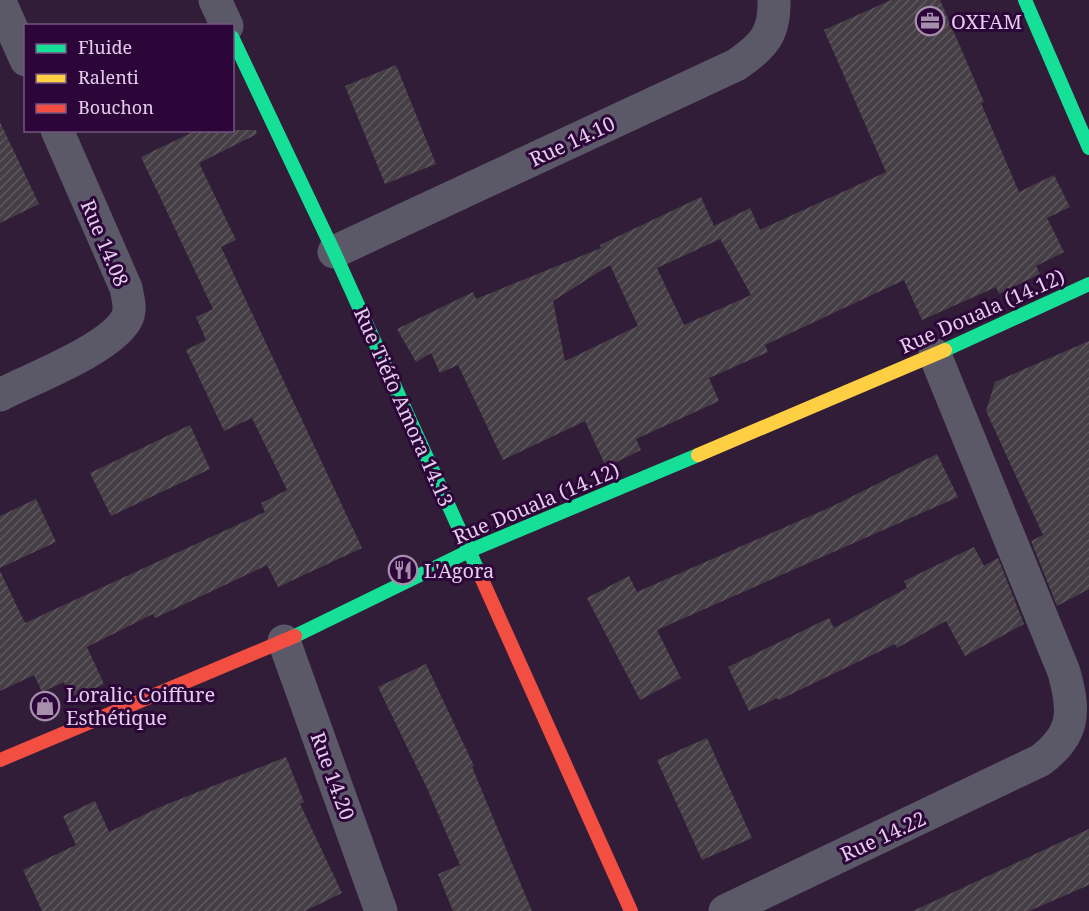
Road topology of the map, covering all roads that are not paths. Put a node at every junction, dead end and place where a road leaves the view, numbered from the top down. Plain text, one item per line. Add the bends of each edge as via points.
1 (215, 0) edge
2 (774, 0) edge
3 (1025, 0) edge
4 (0, 2) edge
5 (226, 24) edge
6 (234, 42) edge
7 (24, 56) edge
8 (58, 132) edge
9 (1089, 148) edge
10 (334, 252) junction
11 (1089, 284) edge
12 (935, 355) junction
13 (0, 395) edge
14 (469, 551) junction
15 (285, 641) junction
16 (0, 760) edge
17 (381, 911) edge
18 (631, 911) edge
19 (725, 911) edge

1 - 5 street
2 - 10 street, Rue 14.10 via 775,21 761,47 736,65
3 - 9 street
4 - 7 street
6 - 10 street, Rue Tiéfo Amora 14.13
8 - 13 street, Rue 14.08 via 126,288 130,309 112,337
10 - 14 street, Rue Tiéfo Amora 14.13
11 - 12 street, Rue Douala (14.12)
12 - 14 street, Rue Douala (14.12)
12 - 19 street, Rue 14.22 via 1060,661 1071,696 1066,734 1041,760
14 - 15 street, Rue Douala (14.12)
14 - 18 street, Rue Tiéfo Amora 14.13
15 - 16 street, Rue Douala (14.12)
15 - 17 street, Rue 14.20

